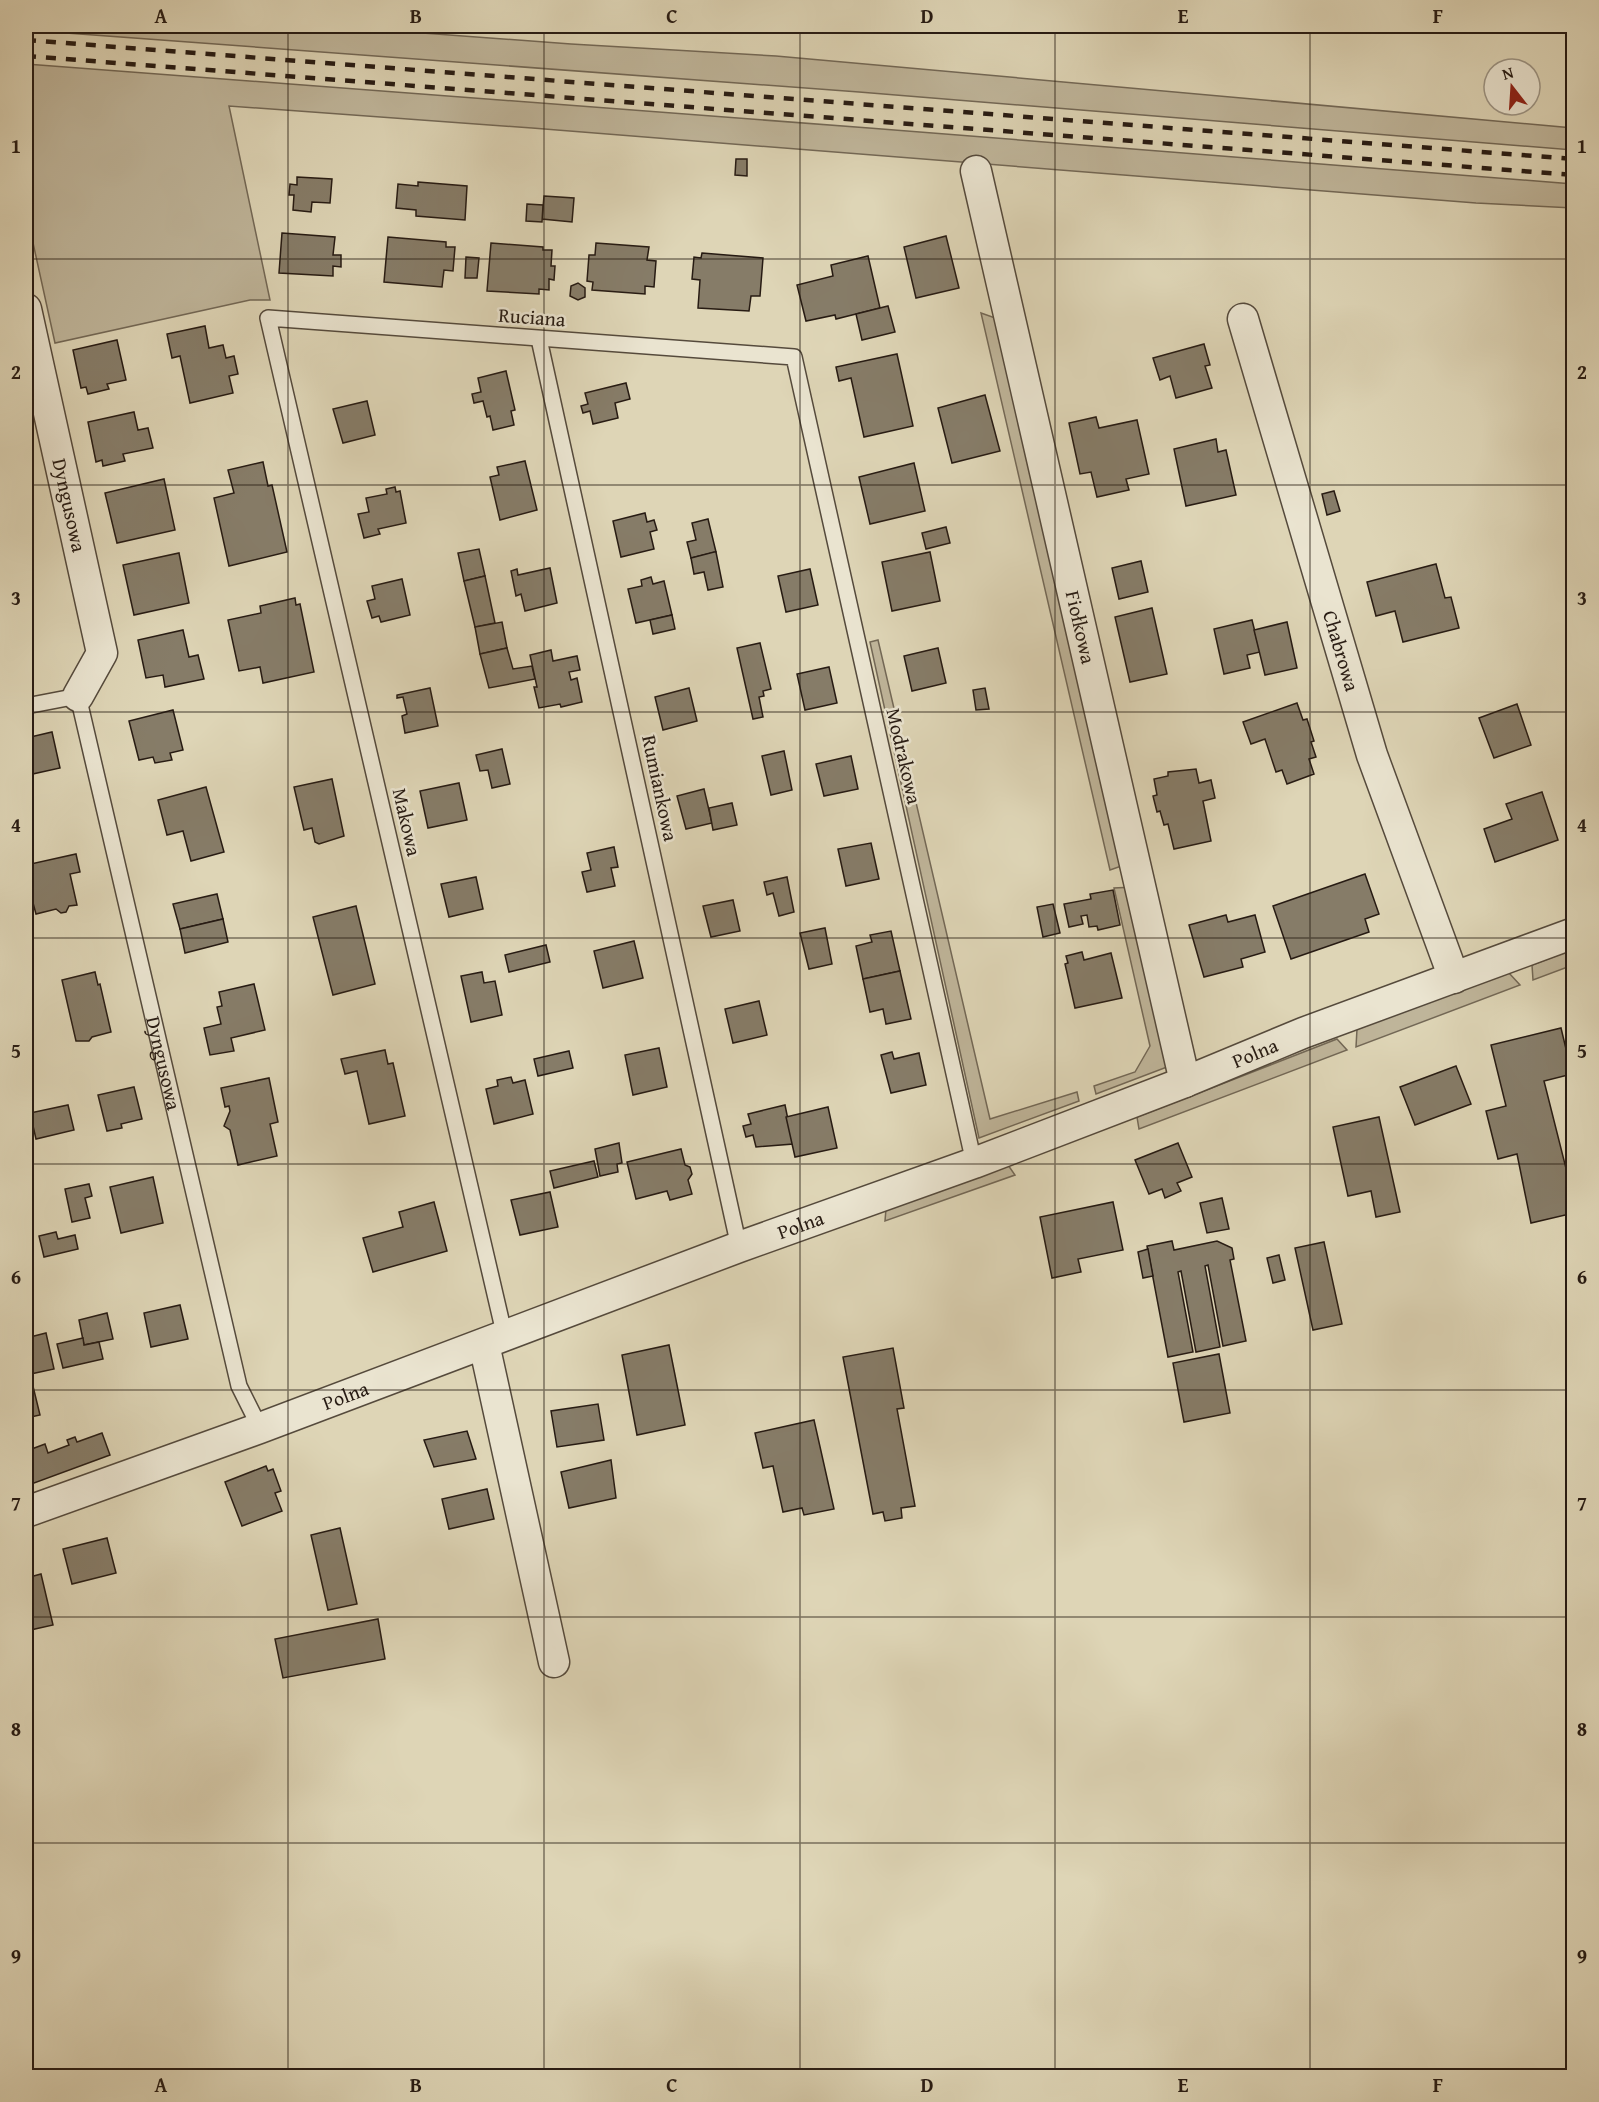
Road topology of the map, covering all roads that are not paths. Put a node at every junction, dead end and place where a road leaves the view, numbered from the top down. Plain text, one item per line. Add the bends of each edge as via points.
1 (976, 171) dead end
2 (26, 309) edge
3 (268, 318) joint
4 (1243, 320) dead end
5 (539, 339) junction
6 (794, 357) joint
7 (78, 696) junction
8 (26, 706) edge
9 (1574, 933) edge
10 (1454, 978) junction
11 (1185, 1082) junction
12 (974, 1164) junction
13 (739, 1247) junction
14 (495, 1340) junction
15 (260, 1428) junction
16 (26, 1512) edge
17 (554, 1662) dead end

1 - 11 street, Fiołkowa
2 - 7 street, Dyngusowa via 102,653
3 - 5 lane, Ruciana
3 - 14 lane, Makowa
4 - 10 street, Chabrowa via 1372,755
5 - 6 lane, Ruciana
5 - 13 lane, Rumiankowa
6 - 12 lane, Modrakowa
7 - 8 lane
7 - 15 lane, Dyngusowa via 239,1386
9 - 10 street, Polna
10 - 11 street, Polna
11 - 12 street, Polna
12 - 13 street, Polna
13 - 14 street, Polna
14 - 15 street, Polna
14 - 17 street
15 - 16 street, Polna

